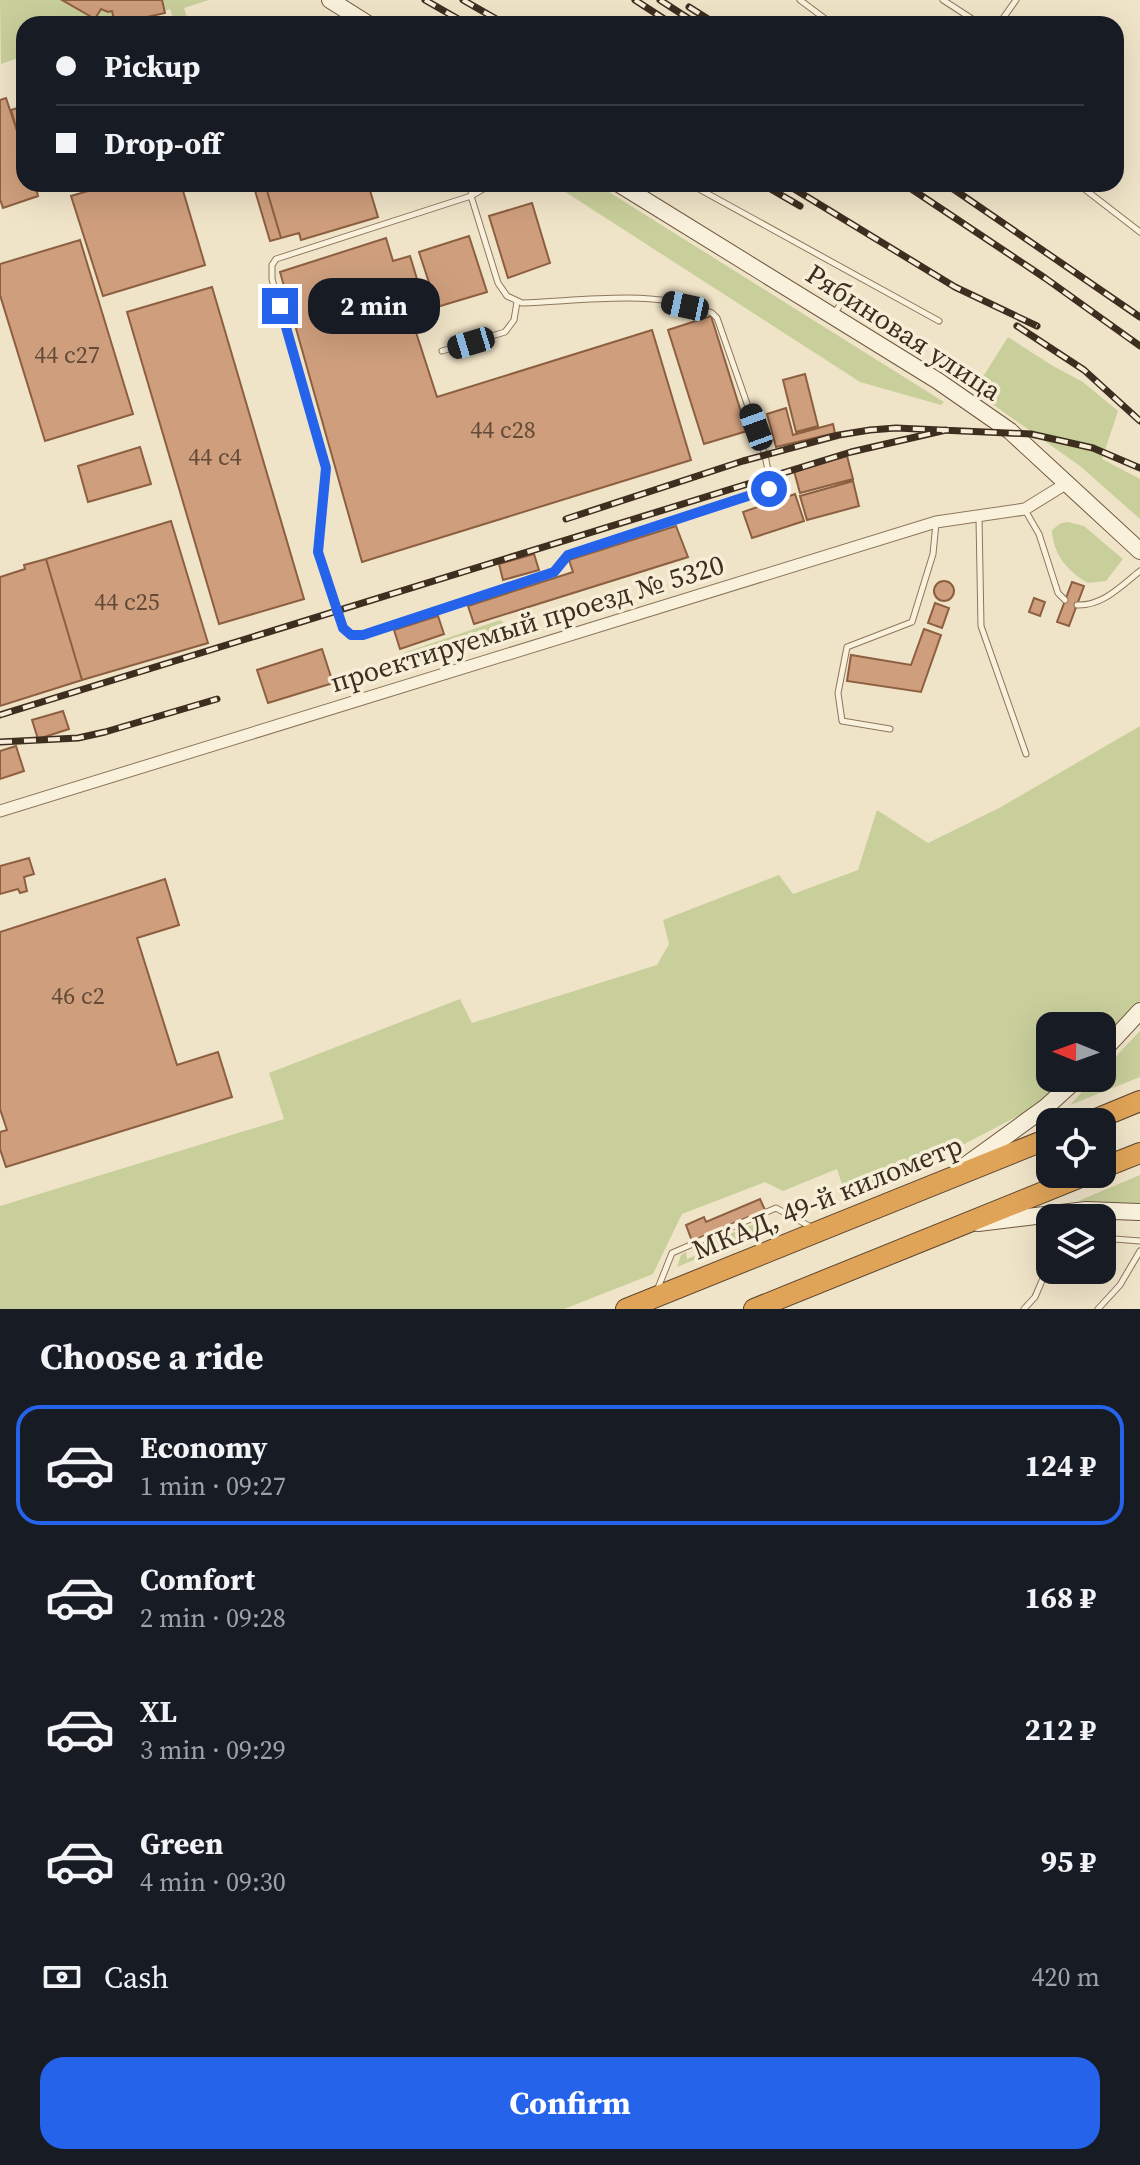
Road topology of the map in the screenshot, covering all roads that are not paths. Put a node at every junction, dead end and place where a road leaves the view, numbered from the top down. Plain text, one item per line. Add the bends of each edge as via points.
1 (330, 0) edge
2 (800, 0) edge
3 (943, 0) edge
4 (355, 16) edge
5 (821, 16) edge
6 (968, 16) edge
7 (471, 192) edge
8 (478, 192) edge
9 (632, 192) edge
10 (705, 192) edge
11 (1088, 192) edge
12 (471, 196) junction
13 (1140, 232) edge
14 (846, 296) dead end
15 (517, 302) junction
16 (834, 315) junction
17 (939, 321) dead end
18 (442, 351) dead end
19 (1067, 483) junction
20 (1025, 509) junction
21 (979, 517) junction
22 (936, 522) junction
23 (1140, 551) edge
24 (1140, 571) edge
25 (1065, 600) dead end
26 (1077, 605) dead end
27 (890, 729) dead end
28 (1026, 754) dead end
29 (0, 811) edge
30 (1140, 1011) edge
31 (1116, 1037) edge
32 (1063, 1092) edge
33 (1140, 1101) edge
34 (1116, 1111) edge
35 (1036, 1144) edge
36 (1140, 1153) edge
37 (1116, 1162) edge
38 (946, 1180) junction
39 (1054, 1188) edge
40 (1140, 1212) edge
41 (961, 1226) junction
42 (819, 1231) junction
43 (1116, 1239) edge
44 (1140, 1241) edge
45 (1140, 1251) edge
46 (1041, 1284) edge
47 (655, 1297) junction
48 (626, 1309) edge
49 (754, 1309) edge
50 (1024, 1309) edge
51 (1098, 1309) edge

1 - 4 street
2 - 5 lane
3 - 6 lane
7 - 12 lane
8 - 12 lane
9 - 16 street, Рябиновая улица
10 - 17 lane
11 - 13 lane
12 - 15 lane via 498,283
12 - 15 lane via 276,259 272,265 326,468 318,552 343,628 351,635 554,572 568,555 771,486 765,455 712,313 636,299
14 - 16 lane
15 - 18 lane via 505,332
16 - 19 street, Рябиновая улица via 1010,431
19 - 20 street, проектируемый проезд № 5320
19 - 23 street, Рябиновая улица
20 - 21 street, проектируемый проезд № 5320
20 - 25 lane
21 - 22 street, проектируемый проезд № 5320
21 - 28 lane via 981,626
22 - 27 lane via 933,554 912,622 847,647 838,693 842,721
22 - 29 street, проектируемый проезд № 5320
24 - 26 lane via 1104,599
30 - 31 street
32 - 38 street
33 - 34 highway
35 - 38 highway, МКАД, 49-й километр
36 - 37 highway
38 - 42 highway, МКАД, 49-й километр
39 - 41 highway
40 - 41 street via 1086,1210
41 - 49 highway
42 - 47 highway, МКАД, 49-й километр
42 - 47 lane via 776,1208 672,1253
43 - 44 lane
45 - 51 lane
46 - 50 lane
47 - 48 highway, МКАД, 49-й километр

